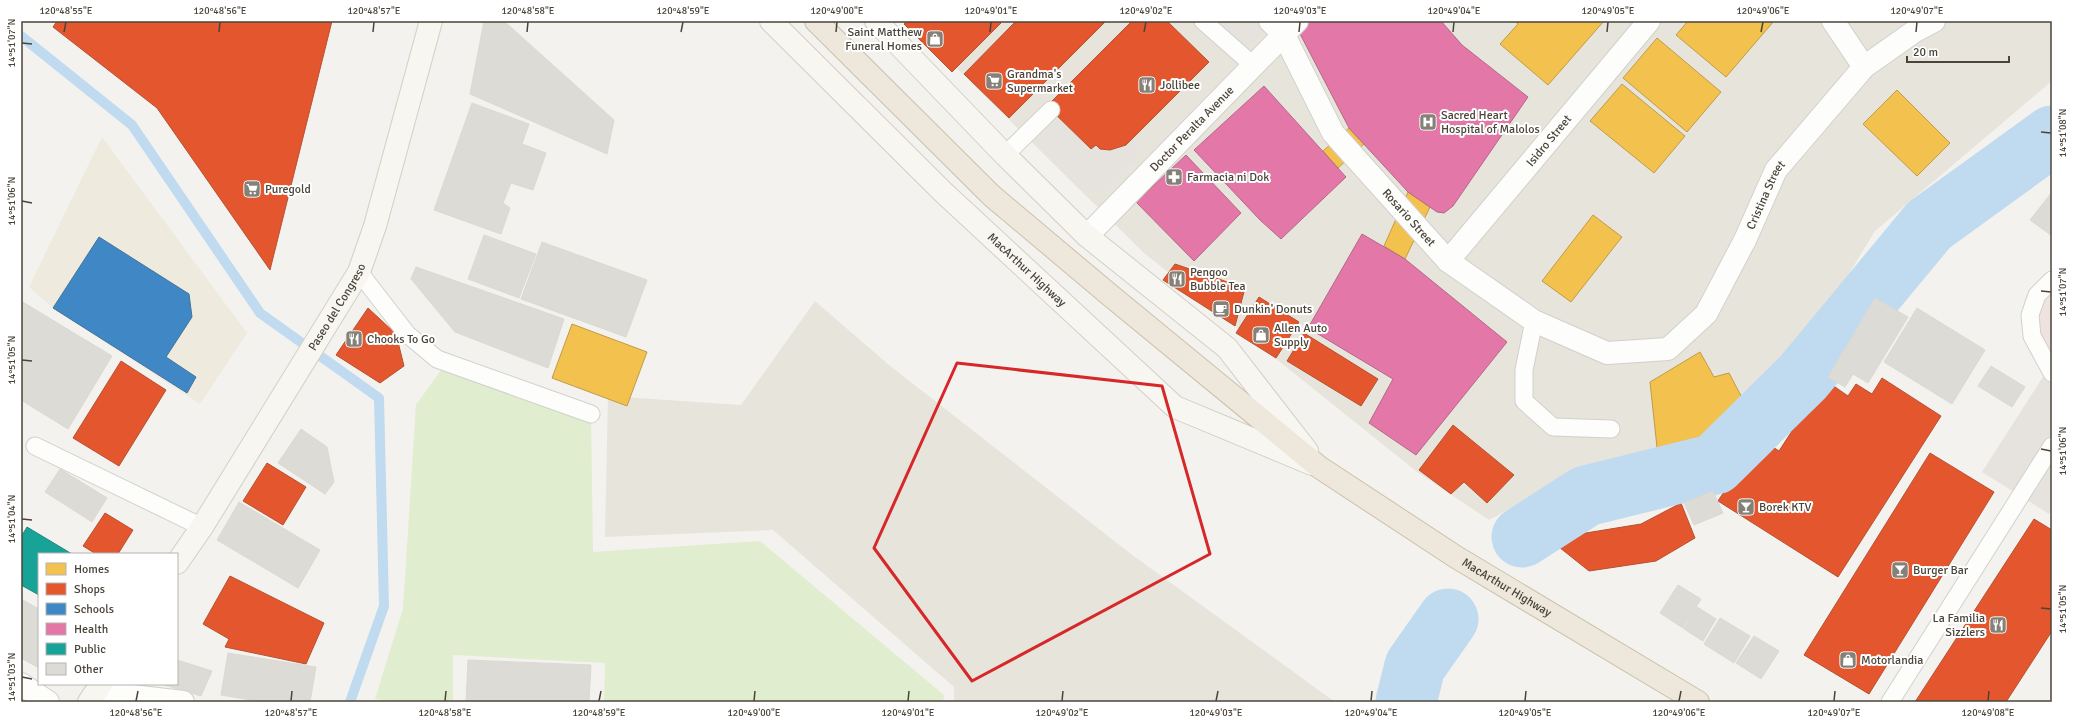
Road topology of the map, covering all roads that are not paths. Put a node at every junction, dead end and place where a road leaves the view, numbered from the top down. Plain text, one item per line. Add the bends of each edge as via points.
1 (431, 21) edge
2 (771, 21) edge
3 (816, 21) edge
4 (876, 21) edge
5 (1203, 21) edge
6 (1649, 21) edge
7 (1833, 21) edge
8 (1934, 21) edge
9 (1284, 26) edge
10 (1254, 66) junction
11 (1864, 67) junction
12 (1051, 110) dead end
13 (1005, 155) junction
14 (1087, 236) junction
15 (1448, 261) junction
16 (359, 272) junction
17 (2052, 280) edge
18 (1534, 321) junction
19 (1607, 353) joint
20 (2052, 373) edge
21 (591, 414) dead end
22 (1611, 429) dead end
23 (35, 446) dead end
24 (2052, 446) edge
25 (1319, 467) junction
26 (202, 527) junction
27 (178, 562) edge
28 (21, 684) edge
29 (96, 693) edge
30 (48, 702) edge
31 (183, 702) edge
32 (1698, 702) edge
33 (1890, 702) edge

1 - 16 main road, Paseo del Congreso via 377,219
2 - 25 main road, MacArthur Highway via 943,192 1175,407
3 - 25 highway, MacArthur Highway via 992,196
4 - 13 main road, MacArthur Highway
5 - 10 lane
6 - 15 street, Isidro Street
7 - 11 street
8 - 11 street, Cristina Street via 1915,31
9 - 10 street, Doctor Peralta Avenue
9 - 15 street, Rosario Street via 1333,133
10 - 14 street, Doctor Peralta Avenue
11 - 19 street, Cristina Street via 1776,170 1745,240 1706,314 1668,349
12 - 13 lane
13 - 14 main road, MacArthur Highway
14 - 25 main road, MacArthur Highway via 1227,348
15 - 18 street, Rosario Street
16 - 21 lane via 407,334 437,359
16 - 26 main road, Paseo del Congreso
17 - 20 lane via 2037,295 2030,315 2032,336
18 - 19 street, Rosario Street
18 - 22 lane via 1524,370 1524,401 1553,427
23 - 26 lane
24 - 33 lane
25 - 32 highway, MacArthur Highway via 1456,557
26 - 27 main road, Paseo del Congreso
28 - 30 street
29 - 31 street

